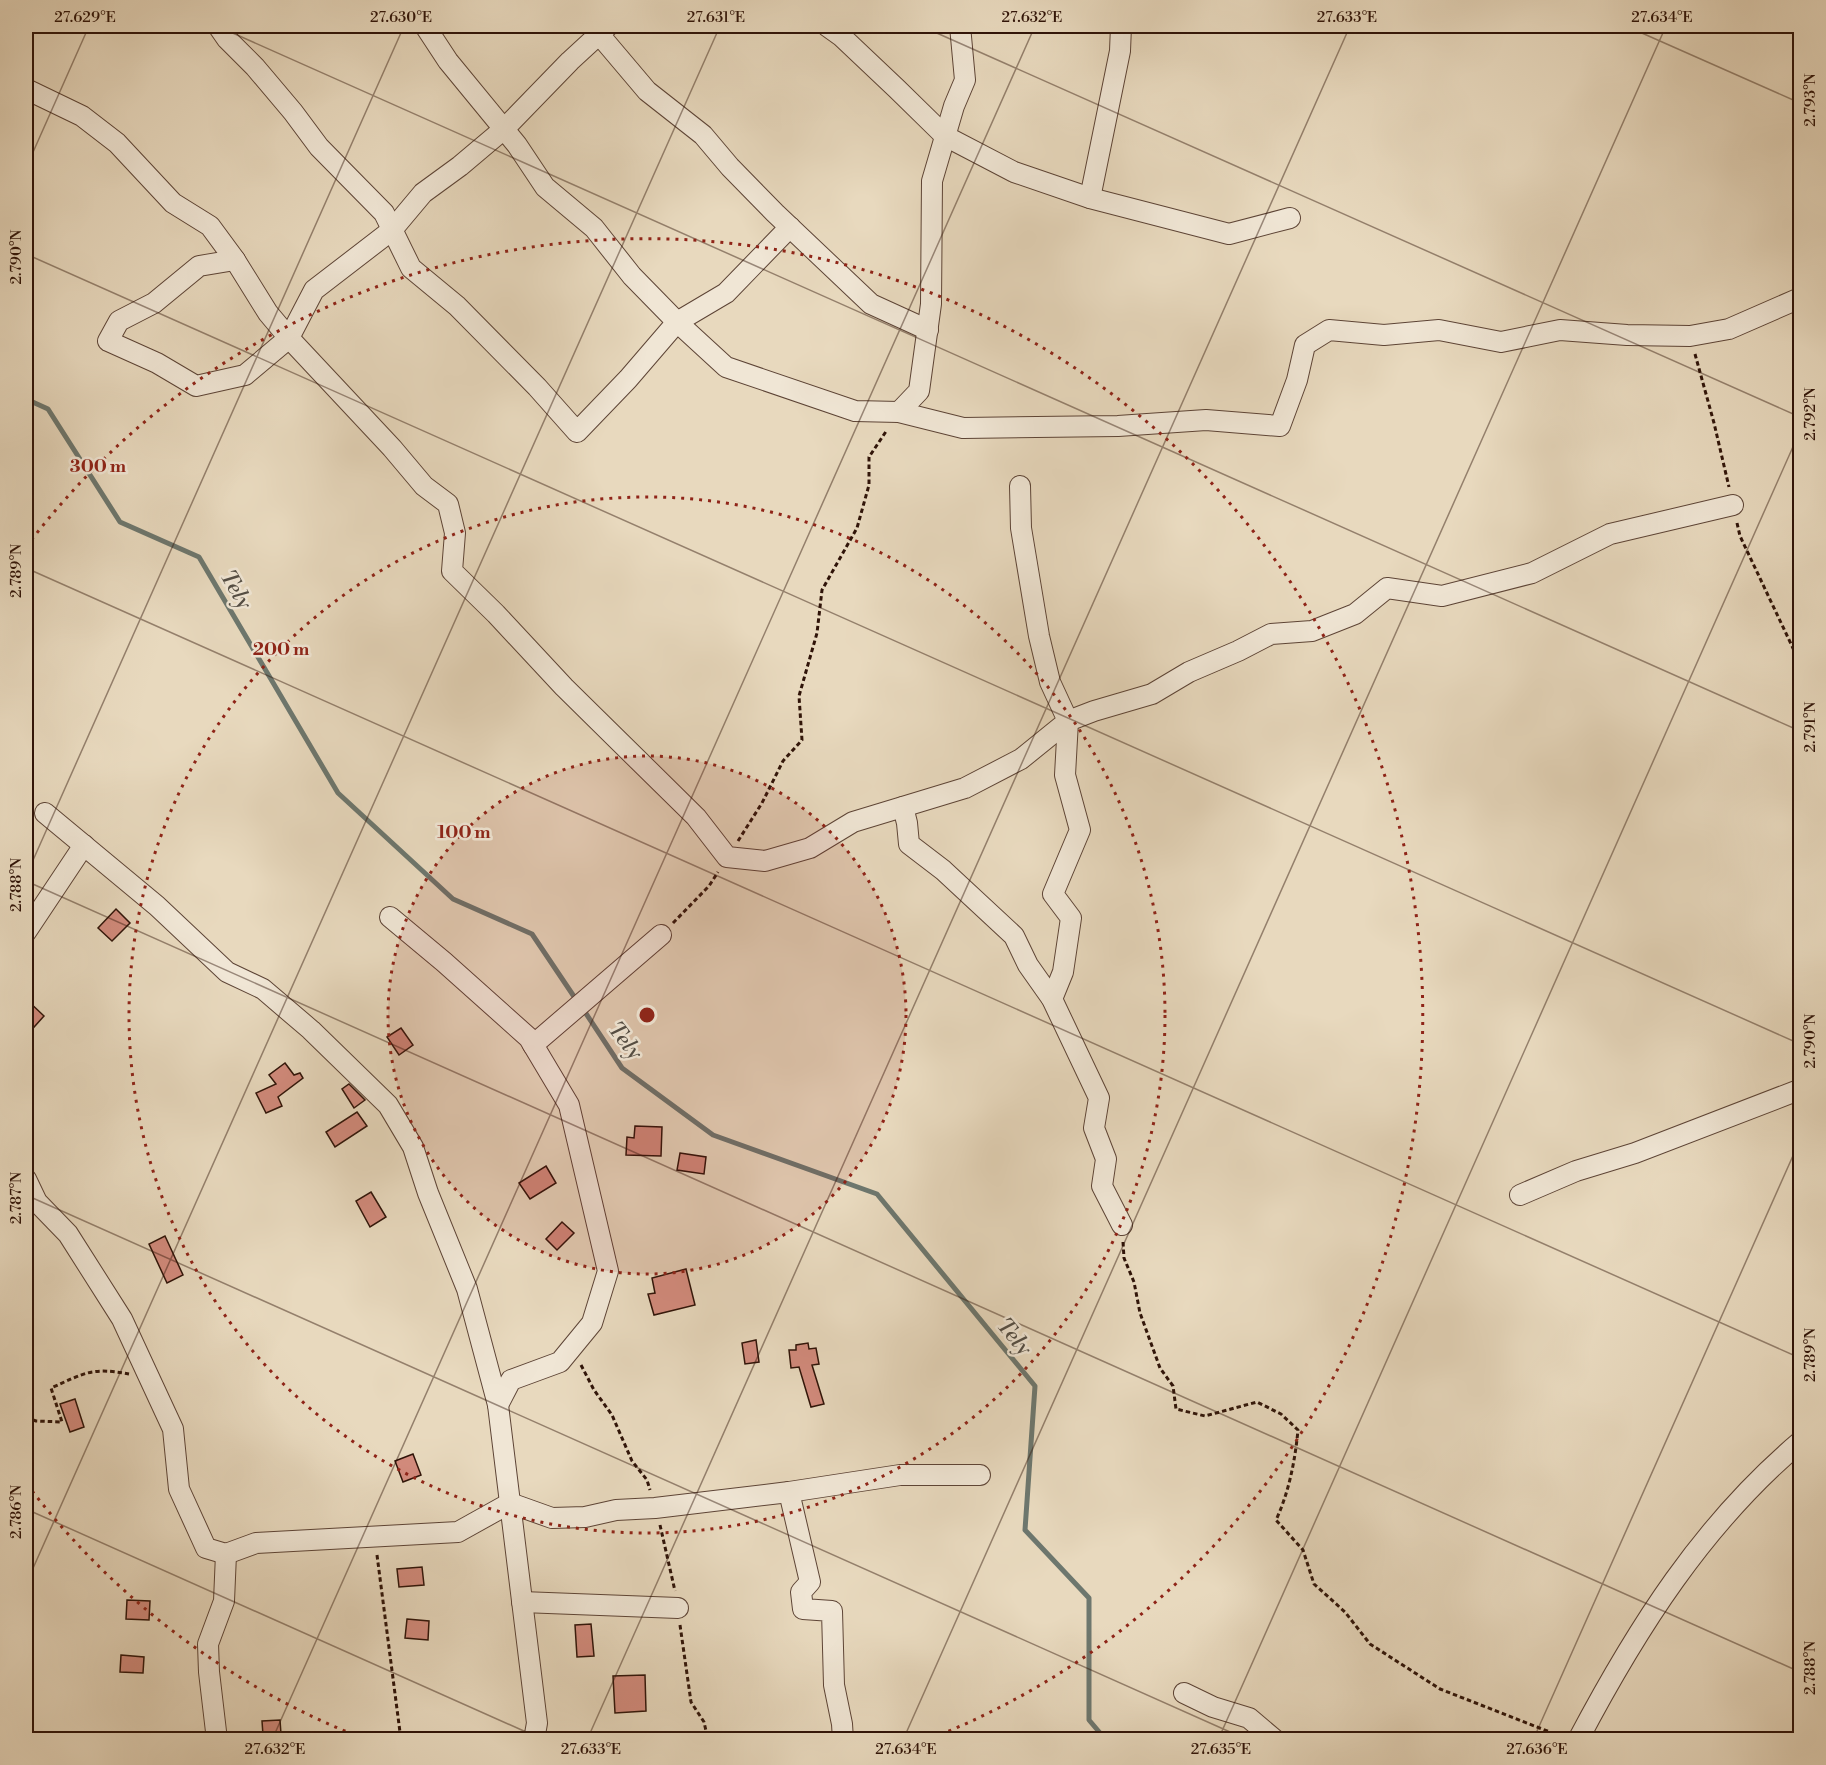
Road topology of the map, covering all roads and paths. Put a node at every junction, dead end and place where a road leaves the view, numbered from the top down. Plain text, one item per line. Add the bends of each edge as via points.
1 (218, 26) edge
2 (425, 26) edge
3 (827, 26) edge
4 (960, 26) edge
5 (1121, 26) edge
6 (600, 28) edge
7 (26, 89) edge
8 (504, 129) junction
9 (945, 136) junction
10 (1089, 198) junction
11 (1290, 218) dead end
12 (790, 227) junction
13 (392, 230) junction
14 (235, 260) junction
15 (1800, 298) edge
16 (677, 322) junction
17 (928, 330) junction
18 (289, 338) junction
19 (899, 412) junction
20 (1020, 486) dead end
21 (1733, 505) dead end
22 (1068, 722) junction
23 (903, 807) junction
24 (45, 813) dead end
25 (84, 845) junction
26 (728, 857) junction
27 (390, 917) dead end
28 (26, 932) edge
29 (661, 935) joint
30 (1052, 999) junction
31 (533, 1045) junction
32 (1800, 1092) edge
33 (26, 1179) edge
34 (1520, 1195) dead end
35 (1122, 1225) joint
36 (572, 1347) junction
37 (145, 1370) junction
38 (498, 1405) junction
39 (26, 1417) edge
40 (1800, 1442) edge
41 (980, 1475) dead end
42 (789, 1492) junction
43 (510, 1503) junction
44 (655, 1508) junction
45 (374, 1535) junction
46 (225, 1554) junction
47 (522, 1602) junction
48 (678, 1608) junction
49 (1184, 1693) dead end
50 (217, 1740) edge
51 (401, 1740) edge
52 (534, 1740) edge
53 (708, 1740) edge
54 (843, 1740) edge
55 (1275, 1740) edge
56 (1566, 1740) edge
57 (1578, 1740) edge

1 - 13 street via 319,147 384,213
2 - 8 street via 448,61
3 - 9 street
4 - 9 street via 965,80
5 - 10 street via 1120,51
6 - 8 street
6 - 12 street via 647,91 703,135
7 - 14 street via 82,116 117,143 173,203 210,226
8 - 13 street via 423,193
8 - 16 street via 546,187 594,228 632,276
9 - 10 street via 1014,172
9 - 17 street via 932,181
10 - 11 street via 1229,234
12 - 16 street via 726,292
12 - 17 street via 871,304
13 - 16 street via 411,268 465,314 577,432
13 - 18 street via 314,290
14 - 18 street via 268,313
14 - 18 street via 199,266 154,303 119,321 108,341 157,363 196,387 245,375
15 - 19 street via 1729,328 1689,336 1560,330 1501,342 1439,330 1384,335 1329,330 1305,345 1280,426 1206,420 1118,426 963,428
16 - 19 street via 726,367 855,411
17 - 19 street via 920,391
18 - 26 street via 424,486 448,504 455,533 452,571 696,817
19 - 26 path via 869,457 869,485 857,528 822,590 817,633 799,696 802,740 783,761
20 - 22 street via 1022,528 1039,636 1050,682
21 - 22 street via 1610,534 1532,573 1442,596 1388,588 1354,614 1312,631 1271,634 1152,694
22 - 23 street via 1021,759 965,788
22 - 30 street via 1065,775 1080,831 1053,894 1071,918 1063,972
23 - 26 street via 853,822 810,848 765,861
23 - 30 street via 909,844 1014,936
24 - 25 street
25 - 28 street
25 - 38 street via 227,972 263,989 311,1030 388,1105 413,1147 467,1289
26 - 29 path via 709,886
27 - 31 street
29 - 31 street
30 - 35 street via 1099,1098 1094,1128 1106,1159 1102,1186
31 - 36 street via 569,1105 608,1271 592,1323
32 - 34 street via 1576,1171
33 - 37 street via 37,1203 68,1234 122,1319
35 - 56 path via 1124,1258 1140,1313 1160,1368 1173,1386 1176,1409 1205,1416 1257,1402 1281,1414 1298,1431 1292,1472 1276,1520 1304,1550 1314,1584 1346,1612 1370,1644 1440,1689
36 - 38 street via 560,1362 511,1380
36 - 44 path via 612,1415 632,1461 647,1480
37 - 39 path via 129,1375 93,1370 74,1377 51,1388 62,1422
37 - 46 street via 173,1429 179,1489 188,1512 206,1548
38 - 43 street
40 - 57 street via 1770,1468 1697,1548 1647,1619
41 - 42 street via 900,1474
42 - 44 street
42 - 54 street via 810,1582 801,1592 802,1609 832,1611 834,1685
43 - 44 street via 552,1518 585,1518 616,1510
43 - 45 street via 458,1532
43 - 47 street
44 - 48 path
45 - 46 street via 256,1543
45 - 51 path
46 - 50 street via 224,1601 208,1644
47 - 48 street
47 - 52 street via 537,1724
48 - 53 path via 691,1702 704,1722
49 - 55 street via 1249,1718

